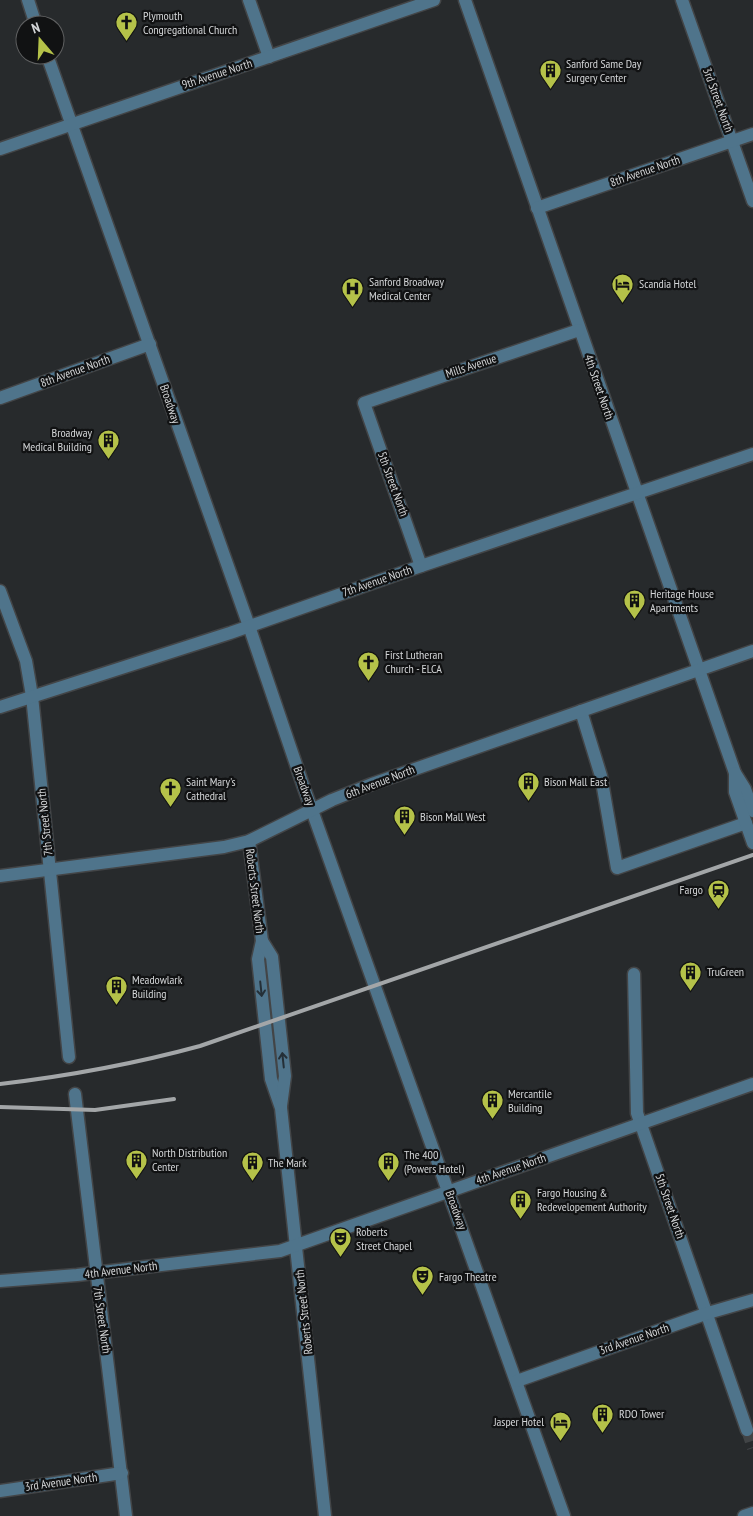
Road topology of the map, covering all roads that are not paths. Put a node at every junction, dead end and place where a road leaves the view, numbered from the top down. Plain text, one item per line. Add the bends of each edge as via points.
1 (28, 0) edge
2 (249, 0) edge
3 (434, 0) edge
4 (465, 0) edge
5 (682, 0) edge
6 (33, 15) edge
7 (269, 57) junction
8 (50, 65) edge
9 (71, 124) junction
10 (753, 134) edge
11 (732, 140) junction
12 (0, 149) edge
13 (753, 201) edge
14 (537, 208) junction
15 (579, 330) junction
16 (150, 344) junction
17 (0, 398) edge
18 (364, 403) joint
19 (753, 454) edge
20 (636, 494) junction
21 (421, 566) junction
22 (0, 591) edge
23 (249, 626) junction
24 (753, 651) edge
25 (699, 671) junction
26 (32, 696) junction
27 (0, 707) edge
28 (581, 711) junction
29 (735, 773) junction
30 (312, 810) junction
31 (753, 811) edge
32 (746, 823) junction
33 (249, 841) junction
34 (753, 843) edge
35 (50, 870) junction
36 (0, 876) edge
37 (634, 974) dead end
38 (69, 1057) dead end
39 (753, 1084) edge
40 (75, 1094) dead end
41 (642, 1124) junction
42 (448, 1190) junction
43 (297, 1246) junction
44 (95, 1272) junction
45 (0, 1281) edge
46 (753, 1300) edge
47 (708, 1313) junction
48 (517, 1381) junction
49 (747, 1430) tunnel mouth
50 (122, 1473) junction
51 (0, 1491) edge
52 (753, 1513) edge
53 (126, 1516) edge
54 (326, 1516) edge
55 (564, 1516) edge
56 (744, 1516) edge

1 - 6 street
2 - 7 street
3 - 7 street, 9th Avenue North
4 - 14 street, 4th Street North
5 - 11 street, 3rd Street North
7 - 9 street, 9th Avenue North
8 - 9 street, Broadway
9 - 12 street, 9th Avenue North
9 - 16 street, Broadway
10 - 11 street, 8th Avenue North
11 - 13 street, 3rd Street North
11 - 14 street, 8th Avenue North
14 - 15 street, 4th Street North
15 - 18 street, Mills Avenue
15 - 20 street, 4th Street North
16 - 17 street, 8th Avenue North
16 - 23 street, Broadway
18 - 21 street, 5th Street North
19 - 20 street, 7th Avenue North
20 - 21 street, 7th Avenue North
20 - 25 street, 4th Street North
21 - 23 street, 7th Avenue North
22 - 26 street, 7th Street North via 26,661
23 - 26 street, 7th Avenue North
23 - 30 street, Broadway
24 - 25 street, 6th Avenue North
25 - 28 street, 6th Avenue North
25 - 29 street, 4th Street North
26 - 27 street, 7th Avenue North
26 - 35 street, 7th Street North
28 - 30 street, 6th Avenue North via 372,784
28 - 32 street via 601,776 618,868
29 - 31 street, 4th Street North
29 - 32 street, 4th Street North via 736,792
30 - 33 street, 6th Avenue North
30 - 42 street, Broadway
32 - 34 street, 4th Street North
33 - 35 street, 6th Avenue North
33 - 43 street, Roberts Street North via 262,941 258,959 271,1079 281,1108
35 - 36 street, 6th Avenue North
35 - 38 street, 7th Street North
37 - 41 street, 5th Street North via 637,1105
39 - 41 street, 4th Avenue North
40 - 44 street, 7th Street North
41 - 42 street, 4th Avenue North
41 - 47 street, 5th Street North
42 - 43 street, 4th Avenue North
42 - 48 street, Broadway
43 - 44 street, 4th Avenue North via 268,1253
43 - 54 street, Roberts Street North
44 - 45 street, 4th Avenue North
44 - 50 street, 7th Street North
46 - 47 street, 3rd Avenue North
47 - 48 street, 3rd Avenue North
47 - 49 street, 5th Street North
48 - 55 street, Broadway
50 - 51 street, 3rd Avenue North
50 - 53 street, 7th Street North
52 - 56 street

